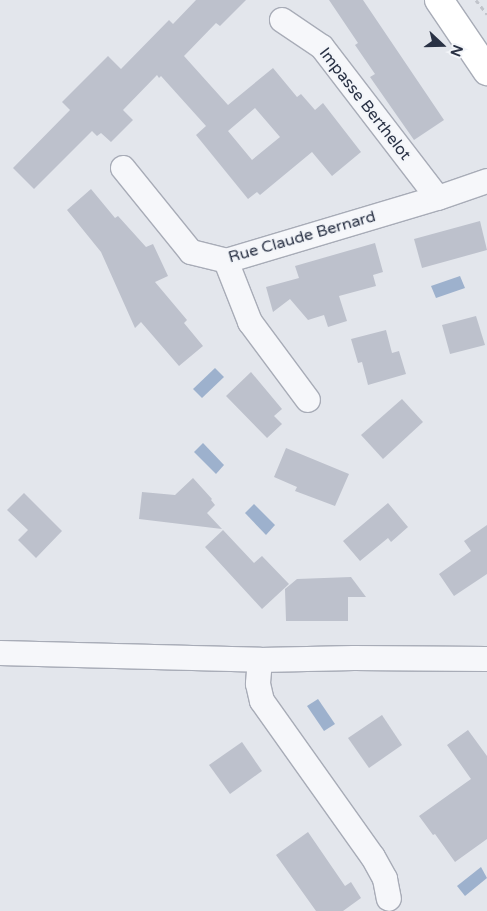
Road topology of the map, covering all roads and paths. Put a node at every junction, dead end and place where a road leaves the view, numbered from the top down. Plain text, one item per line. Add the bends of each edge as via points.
1 (439, 0) edge
2 (476, 0) edge
3 (487, 14) edge
4 (282, 20) dead end
5 (487, 71) edge
6 (123, 168) dead end
7 (487, 181) edge
8 (438, 198) junction
9 (226, 261) junction
10 (308, 400) dead end
11 (0, 653) edge
12 (487, 659) edge
13 (260, 660) junction
14 (389, 900) dead end

1 - 5 street
2 - 3 path
4 - 8 street, Impasse Berthelot via 322,47
6 - 9 street, Rue Claude Bernard via 191,252
7 - 8 street, Rue Claude Bernard
8 - 9 street, Rue Claude Bernard
9 - 10 street via 250,322
11 - 13 street
12 - 13 street
13 - 14 street via 258,684 262,701 373,857 385,879

